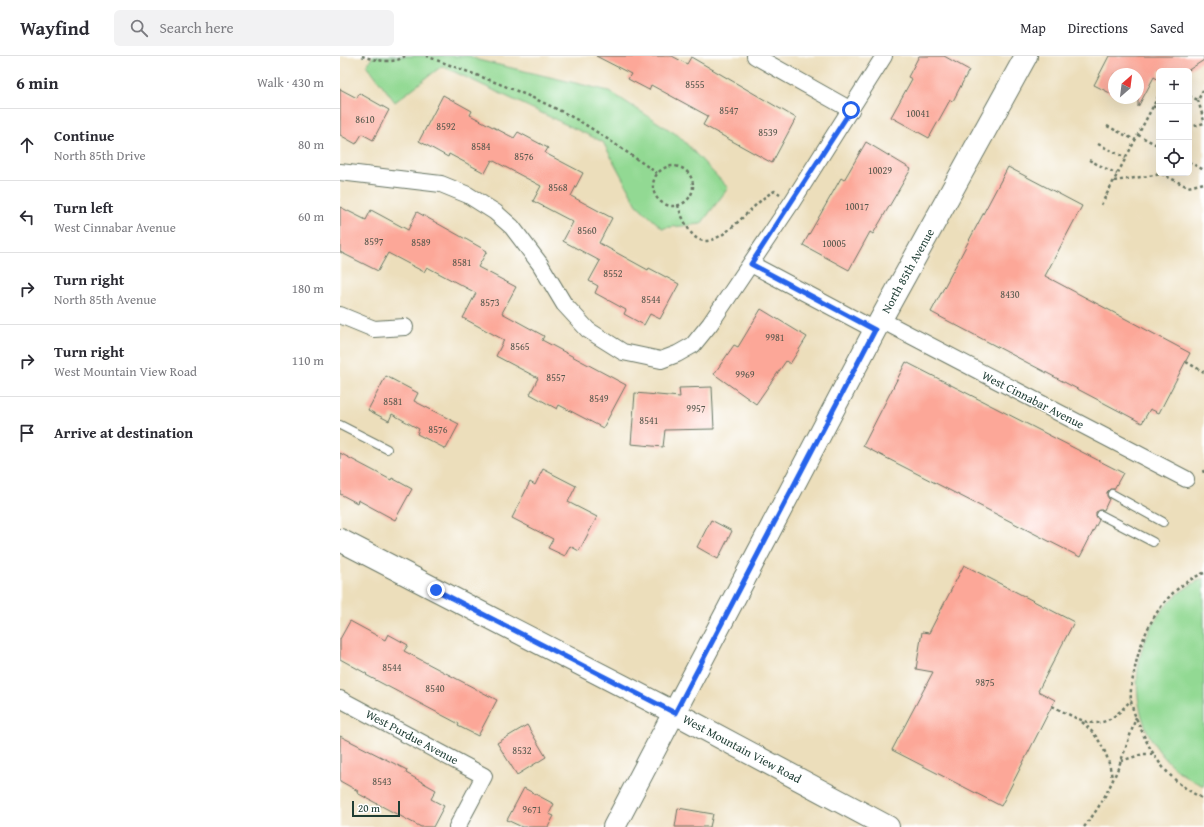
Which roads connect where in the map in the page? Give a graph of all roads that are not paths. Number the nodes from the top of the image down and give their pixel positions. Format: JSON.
{"nodes":[{"id":1,"x":755,"y":56,"type":"edge"},
{"id":2,"x":884,"y":56,"type":"edge"},
{"id":3,"x":1026,"y":56,"type":"edge"},
{"id":4,"x":851,"y":110,"type":"junction"},
{"id":5,"x":340,"y":172,"type":"edge"},
{"id":6,"x":751,"y":264,"type":"junction"},
{"id":7,"x":341,"y":319,"type":"edge"},
{"id":8,"x":878,"y":325,"type":"junction"},
{"id":9,"x":405,"y":327,"type":"dead end"},
{"id":10,"x":340,"y":425,"type":"edge"},
{"id":11,"x":387,"y":450,"type":"dead end"},
{"id":12,"x":1186,"y":479,"type":"dead end"},
{"id":13,"x":1112,"y":494,"type":"dead end"},
{"id":14,"x":1101,"y":515,"type":"dead end"},
{"id":15,"x":1163,"y":522,"type":"dead end"},
{"id":16,"x":340,"y":540,"type":"edge"},
{"id":17,"x":1153,"y":542,"type":"dead end"},
{"id":18,"x":340,"y":699,"type":"edge"},
{"id":19,"x":675,"y":713,"type":"junction"},
{"id":20,"x":457,"y":827,"type":"edge"},
{"id":21,"x":614,"y":827,"type":"edge"},
{"id":22,"x":888,"y":827,"type":"edge"}],
"edges":[{"from":1,"to":4,"type":"street"},
{"from":2,"to":4,"type":"street"},
{"from":3,"to":8,"type":"street","name":"North 85th Avenue"},
{"from":4,"to":6,"type":"street"},
{"from":5,"to":6,"type":"street"},
{"from":6,"to":8,"type":"street","name":"West Cinnabar Avenue"},
{"from":7,"to":9,"type":"street"},
{"from":8,"to":12,"type":"street","name":"West Cinnabar Avenue"},
{"from":8,"to":19,"type":"street","name":"North 85th Avenue"},
{"from":10,"to":11,"type":"lane"},
{"from":13,"to":15,"type":"lane"},
{"from":14,"to":17,"type":"lane"},
{"from":16,"to":19,"type":"street","name":"West Mountain View Road"},
{"from":18,"to":20,"type":"street","name":"West Purdue Avenue"},
{"from":19,"to":21,"type":"street","name":"North 85th Avenue"},
{"from":19,"to":22,"type":"street","name":"West Mountain View Road"}]}
